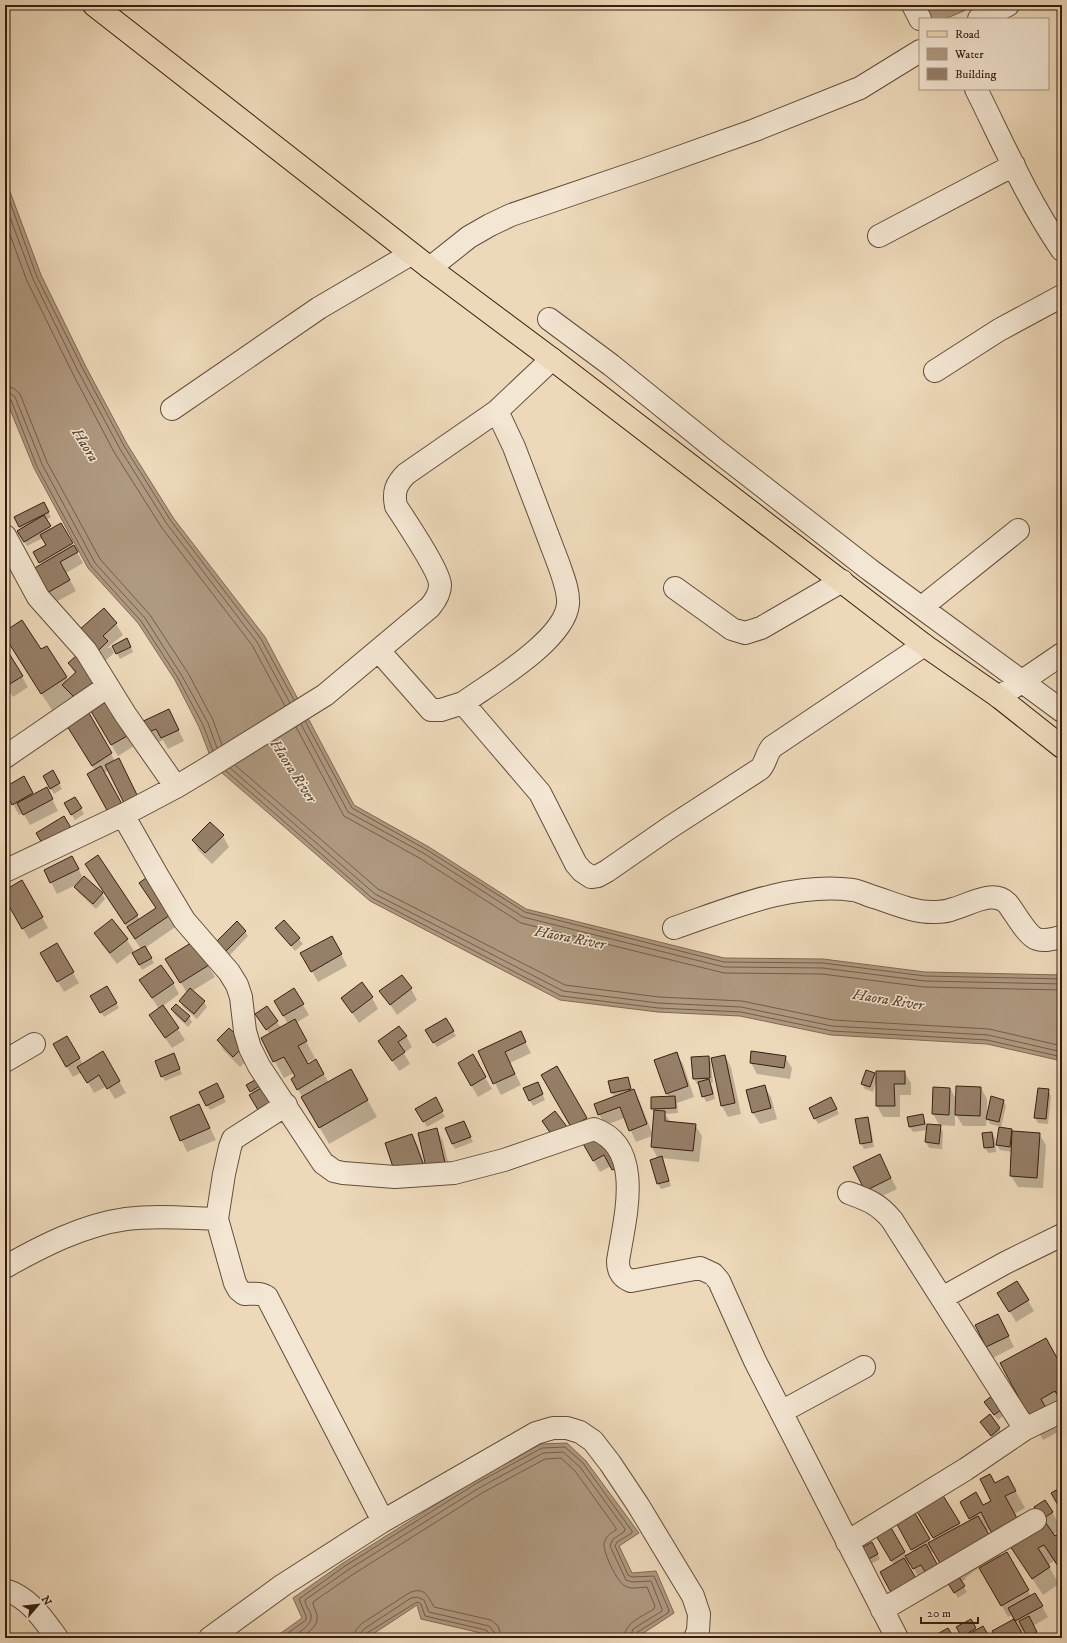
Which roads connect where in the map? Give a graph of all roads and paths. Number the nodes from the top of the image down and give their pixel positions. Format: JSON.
{"nodes":[{"id":1,"x":913,"y":5,"type":"edge"},
{"id":2,"x":1008,"y":5,"type":"edge"},
{"id":3,"x":98,"y":6,"type":"edge"},
{"id":4,"x":920,"y":18,"type":"edge"},
{"id":5,"x":981,"y":18,"type":"edge"},
{"id":6,"x":919,"y":52,"type":"edge"},
{"id":7,"x":976,"y":90,"type":"edge"},
{"id":8,"x":1014,"y":165,"type":"junction"},
{"id":9,"x":879,"y":236,"type":"dead end"},
{"id":10,"x":1062,"y":250,"type":"edge"},
{"id":11,"x":411,"y":254,"type":"junction"},
{"id":12,"x":430,"y":268,"type":"junction"},
{"id":13,"x":1062,"y":296,"type":"edge"},
{"id":14,"x":549,"y":319,"type":"dead end"},
{"id":15,"x":552,"y":358,"type":"junction"},
{"id":16,"x":935,"y":371,"type":"dead end"},
{"id":17,"x":172,"y":409,"type":"dead end"},
{"id":18,"x":497,"y":411,"type":"junction"},
{"id":19,"x":1018,"y":530,"type":"dead end"},
{"id":20,"x":7,"y":545,"type":"edge"},
{"id":21,"x":842,"y":582,"type":"junction"},
{"id":22,"x":674,"y":588,"type":"dead end"},
{"id":23,"x":922,"y":607,"type":"junction"},
{"id":24,"x":924,"y":645,"type":"junction"},
{"id":25,"x":379,"y":651,"type":"junction"},
{"id":26,"x":1062,"y":654,"type":"edge"},
{"id":27,"x":1023,"y":681,"type":"junction"},
{"id":28,"x":107,"y":686,"type":"junction"},
{"id":29,"x":999,"y":697,"type":"junction"},
{"id":30,"x":463,"y":704,"type":"junction"},
{"id":31,"x":1062,"y":711,"type":"edge"},
{"id":32,"x":1062,"y":747,"type":"edge"},
{"id":33,"x":5,"y":757,"type":"edge"},
{"id":34,"x":176,"y":787,"type":"junction"},
{"id":35,"x":123,"y":815,"type":"junction"},
{"id":36,"x":5,"y":871,"type":"edge"},
{"id":37,"x":674,"y":928,"type":"dead end"},
{"id":38,"x":1062,"y":937,"type":"edge"},
{"id":39,"x":34,"y":1044,"type":"dead end"},
{"id":40,"x":5,"y":1061,"type":"edge"},
{"id":41,"x":286,"y":1105,"type":"junction"},
{"id":42,"x":849,"y":1193,"type":"dead end"},
{"id":43,"x":217,"y":1219,"type":"junction"},
{"id":44,"x":1062,"y":1235,"type":"edge"},
{"id":45,"x":5,"y":1268,"type":"edge"},
{"id":46,"x":942,"y":1298,"type":"junction"},
{"id":47,"x":864,"y":1367,"type":"dead end"},
{"id":48,"x":1062,"y":1411,"type":"edge"},
{"id":49,"x":781,"y":1412,"type":"junction"},
{"id":50,"x":1025,"y":1429,"type":"junction"},
{"id":51,"x":1035,"y":1520,"type":"dead end"},
{"id":52,"x":383,"y":1521,"type":"junction"},
{"id":53,"x":847,"y":1542,"type":"junction"},
{"id":54,"x":5,"y":1590,"type":"edge"},
{"id":55,"x":882,"y":1610,"type":"junction"},
{"id":56,"x":57,"y":1638,"type":"edge"},
{"id":57,"x":210,"y":1638,"type":"edge"},
{"id":58,"x":695,"y":1638,"type":"edge"},
{"id":59,"x":897,"y":1638,"type":"edge"}],
"edges":[{"from":1,"to":4,"type":"street"},
{"from":2,"to":5,"type":"street"},
{"from":3,"to":11,"type":"main road"},
{"from":6,"to":12,"type":"street"},
{"from":7,"to":8,"type":"street"},
{"from":8,"to":9,"type":"street"},
{"from":8,"to":10,"type":"street"},
{"from":11,"to":12,"type":"main road"},
{"from":11,"to":17,"type":"street"},
{"from":12,"to":15,"type":"main road"},
{"from":13,"to":16,"type":"street"},
{"from":14,"to":23,"type":"street"},
{"from":15,"to":18,"type":"street"},
{"from":15,"to":21,"type":"main road"},
{"from":18,"to":25,"type":"street"},
{"from":18,"to":30,"type":"street"},
{"from":19,"to":23,"type":"street"},
{"from":20,"to":28,"type":"street"},
{"from":21,"to":22,"type":"street"},
{"from":21,"to":24,"type":"main road"},
{"from":23,"to":27,"type":"street"},
{"from":24,"to":29,"type":"main road"},
{"from":24,"to":30,"type":"street"},
{"from":25,"to":30,"type":"street"},
{"from":25,"to":34,"type":"street"},
{"from":26,"to":27,"type":"street"},
{"from":27,"to":29,"type":"street"},
{"from":27,"to":31,"type":"street"},
{"from":28,"to":33,"type":"street"},
{"from":28,"to":34,"type":"street"},
{"from":29,"to":32,"type":"main road"},
{"from":34,"to":35,"type":"street"},
{"from":35,"to":36,"type":"street"},
{"from":35,"to":41,"type":"street"},
{"from":37,"to":38,"type":"street"},
{"from":39,"to":40,"type":"street"},
{"from":41,"to":43,"type":"street"},
{"from":41,"to":49,"type":"street"},
{"from":42,"to":46,"type":"street"},
{"from":43,"to":45,"type":"street"},
{"from":43,"to":52,"type":"street"},
{"from":44,"to":46,"type":"street"},
{"from":46,"to":50,"type":"street"},
{"from":47,"to":49,"type":"street"},
{"from":48,"to":50,"type":"street"},
{"from":49,"to":53,"type":"street"},
{"from":50,"to":53,"type":"street"},
{"from":51,"to":55,"type":"street"},
{"from":52,"to":57,"type":"street"},
{"from":52,"to":58,"type":"street"},
{"from":53,"to":55,"type":"street"},
{"from":54,"to":56,"type":"street"},
{"from":55,"to":59,"type":"street"}]}
